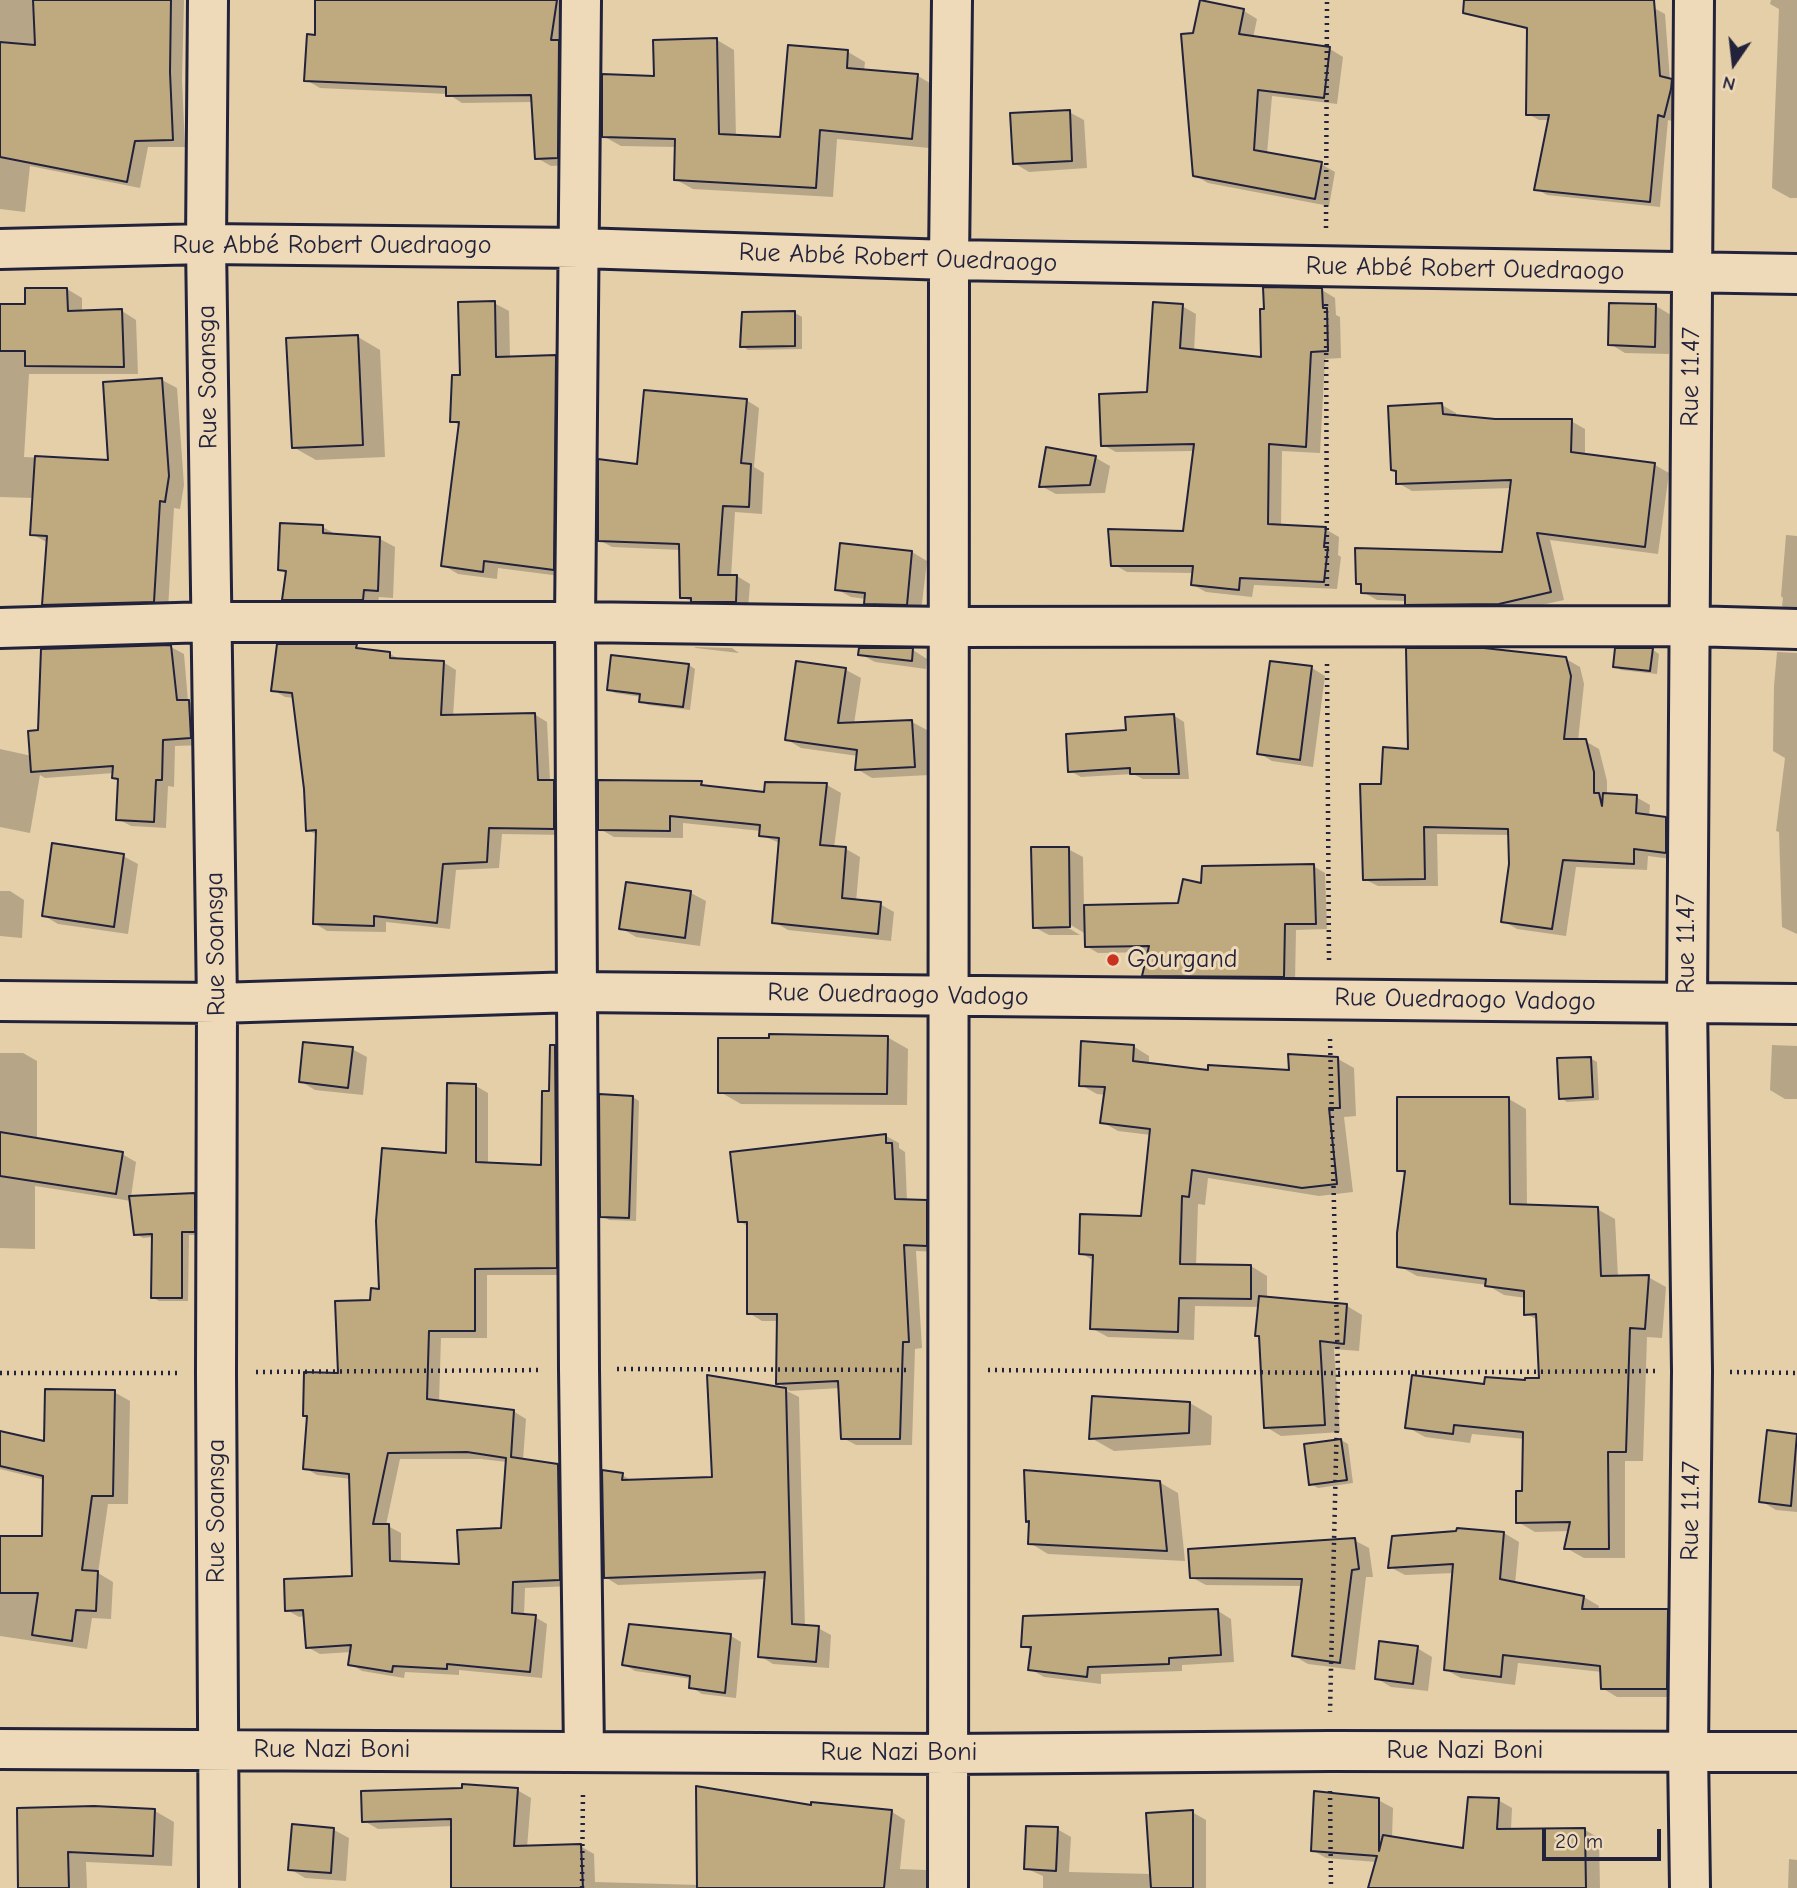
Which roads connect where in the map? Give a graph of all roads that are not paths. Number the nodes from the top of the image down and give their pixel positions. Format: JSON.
{"nodes":[{"id":1,"x":208,"y":0,"type":"edge"},
{"id":2,"x":581,"y":0,"type":"edge"},
{"id":3,"x":952,"y":0,"type":"edge"},
{"id":4,"x":1694,"y":0,"type":"edge"},
{"id":5,"x":206,"y":244,"type":"junction"},
{"id":6,"x":580,"y":248,"type":"junction"},
{"id":7,"x":0,"y":249,"type":"edge"},
{"id":8,"x":949,"y":260,"type":"junction"},
{"id":9,"x":1692,"y":273,"type":"junction"},
{"id":10,"x":1797,"y":274,"type":"edge"},
{"id":11,"x":211,"y":622,"type":"junction"},
{"id":12,"x":576,"y":622,"type":"junction"},
{"id":13,"x":950,"y":626,"type":"junction"},
{"id":14,"x":1689,"y":626,"type":"junction"},
{"id":15,"x":0,"y":628,"type":"edge"},
{"id":16,"x":1797,"y":629,"type":"edge"},
{"id":17,"x":576,"y":992,"type":"junction"},
{"id":18,"x":950,"y":996,"type":"junction"},
{"id":19,"x":0,"y":1002,"type":"edge"},
{"id":20,"x":217,"y":1003,"type":"junction"},
{"id":21,"x":1687,"y":1003,"type":"junction"},
{"id":22,"x":1797,"y":1004,"type":"edge"},
{"id":23,"x":0,"y":1749,"type":"edge"},
{"id":24,"x":219,"y":1750,"type":"junction"},
{"id":25,"x":1688,"y":1751,"type":"junction"},
{"id":26,"x":584,"y":1752,"type":"junction"},
{"id":27,"x":1797,"y":1752,"type":"edge"},
{"id":28,"x":948,"y":1754,"type":"junction"},
{"id":29,"x":219,"y":1888,"type":"edge"},
{"id":30,"x":948,"y":1888,"type":"edge"},
{"id":31,"x":1690,"y":1888,"type":"edge"}],
"edges":[{"from":1,"to":5,"type":"street","name":"Rue Soansga"},
{"from":2,"to":6,"type":"street"},
{"from":3,"to":8,"type":"street"},
{"from":4,"to":9,"type":"street","name":"Rue 11.47"},
{"from":5,"to":6,"type":"street","name":"Rue Abbé Robert Ouedraogo"},
{"from":5,"to":7,"type":"street","name":"Rue Abbé Robert Ouedraogo"},
{"from":5,"to":11,"type":"street","name":"Rue Soansga"},
{"from":6,"to":8,"type":"street","name":"Rue Abbé Robert Ouedraogo"},
{"from":6,"to":12,"type":"street"},
{"from":8,"to":9,"type":"street","name":"Rue Abbé Robert Ouedraogo"},
{"from":8,"to":13,"type":"street"},
{"from":9,"to":10,"type":"street","name":"Rue Abbé Robert Ouedraogo"},
{"from":9,"to":14,"type":"street","name":"Rue 11.47"},
{"from":11,"to":12,"type":"street"},
{"from":11,"to":15,"type":"street"},
{"from":11,"to":20,"type":"street","name":"Rue Soansga"},
{"from":12,"to":13,"type":"street"},
{"from":12,"to":17,"type":"street"},
{"from":13,"to":14,"type":"street"},
{"from":13,"to":18,"type":"street"},
{"from":14,"to":16,"type":"street"},
{"from":14,"to":21,"type":"street","name":"Rue 11.47"},
{"from":17,"to":18,"type":"street","name":"Rue Ouedraogo Vadogo"},
{"from":17,"to":20,"type":"street","name":"Rue Ouedraogo Vadogo"},
{"from":17,"to":26,"type":"street"},
{"from":18,"to":21,"type":"street","name":"Rue Ouedraogo Vadogo"},
{"from":18,"to":28,"type":"street"},
{"from":19,"to":20,"type":"street","name":"Rue Ouedraogo Vadogo"},
{"from":20,"to":24,"type":"street","name":"Rue Soansga"},
{"from":21,"to":22,"type":"street","name":"Rue Ouedraogo Vadogo"},
{"from":21,"to":25,"type":"street","name":"Rue 11.47"},
{"from":23,"to":24,"type":"street","name":"Rue Nazi Boni"},
{"from":24,"to":26,"type":"street","name":"Rue Nazi Boni"},
{"from":24,"to":29,"type":"street","name":"Rue Soansga"},
{"from":25,"to":27,"type":"street","name":"Rue Nazi Boni"},
{"from":25,"to":28,"type":"street","name":"Rue Nazi Boni"},
{"from":25,"to":31,"type":"street","name":"Rue 11.47"},
{"from":26,"to":28,"type":"street","name":"Rue Nazi Boni"},
{"from":28,"to":30,"type":"street"}]}
